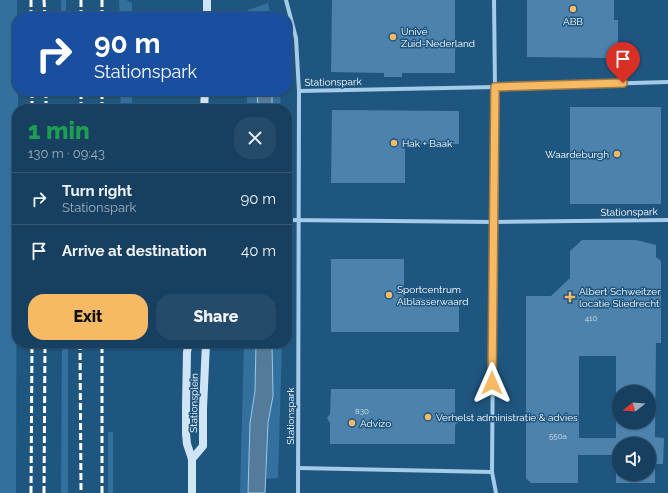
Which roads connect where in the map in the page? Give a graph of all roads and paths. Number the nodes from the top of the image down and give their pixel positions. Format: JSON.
{"nodes":[{"id":1,"x":207,"y":0,"type":"edge"},
{"id":2,"x":286,"y":0,"type":"edge"},
{"id":3,"x":494,"y":0,"type":"edge"},
{"id":4,"x":207,"y":12,"type":"edge"},
{"id":5,"x":289,"y":12,"type":"edge"},
{"id":6,"x":292,"y":23,"type":"edge"},
{"id":7,"x":668,"y":82,"type":"edge"},
{"id":8,"x":495,"y":87,"type":"junction"},
{"id":9,"x":299,"y":91,"type":"junction"},
{"id":10,"x":292,"y":220,"type":"edge"},
{"id":11,"x":300,"y":220,"type":"junction"},
{"id":12,"x":668,"y":220,"type":"edge"},
{"id":13,"x":494,"y":222,"type":"junction"},
{"id":14,"x":188,"y":348,"type":"edge"},
{"id":15,"x":206,"y":348,"type":"edge"},
{"id":16,"x":192,"y":459,"type":"junction"},
{"id":17,"x":298,"y":468,"type":"junction"},
{"id":18,"x":492,"y":472,"type":"junction"},
{"id":19,"x":192,"y":493,"type":"edge"},
{"id":20,"x":298,"y":493,"type":"edge"},
{"id":21,"x":496,"y":493,"type":"edge"}],
"edges":[{"from":1,"to":4,"type":"main road"},
{"from":2,"to":5,"type":"street"},
{"from":3,"to":8,"type":"street"},
{"from":6,"to":9,"type":"street"},
{"from":7,"to":8,"type":"street","name":"Stationspark"},
{"from":8,"to":9,"type":"street","name":"Stationspark"},
{"from":8,"to":13,"type":"street"},
{"from":9,"to":11,"type":"street","name":"Stationspark"},
{"from":10,"to":11,"type":"street","name":"Stationspark"},
{"from":11,"to":13,"type":"street","name":"Stationspark"},
{"from":11,"to":17,"type":"street","name":"Stationspark"},
{"from":12,"to":13,"type":"street","name":"Stationspark"},
{"from":13,"to":18,"type":"street"},
{"from":14,"to":16,"type":"main road","name":"Stationsplein"},
{"from":15,"to":16,"type":"main road","name":"Stationsplein"},
{"from":16,"to":19,"type":"main road","name":"Stationsplein"},
{"from":17,"to":18,"type":"street"},
{"from":17,"to":20,"type":"street","name":"Stationspark"},
{"from":18,"to":21,"type":"street"}]}
